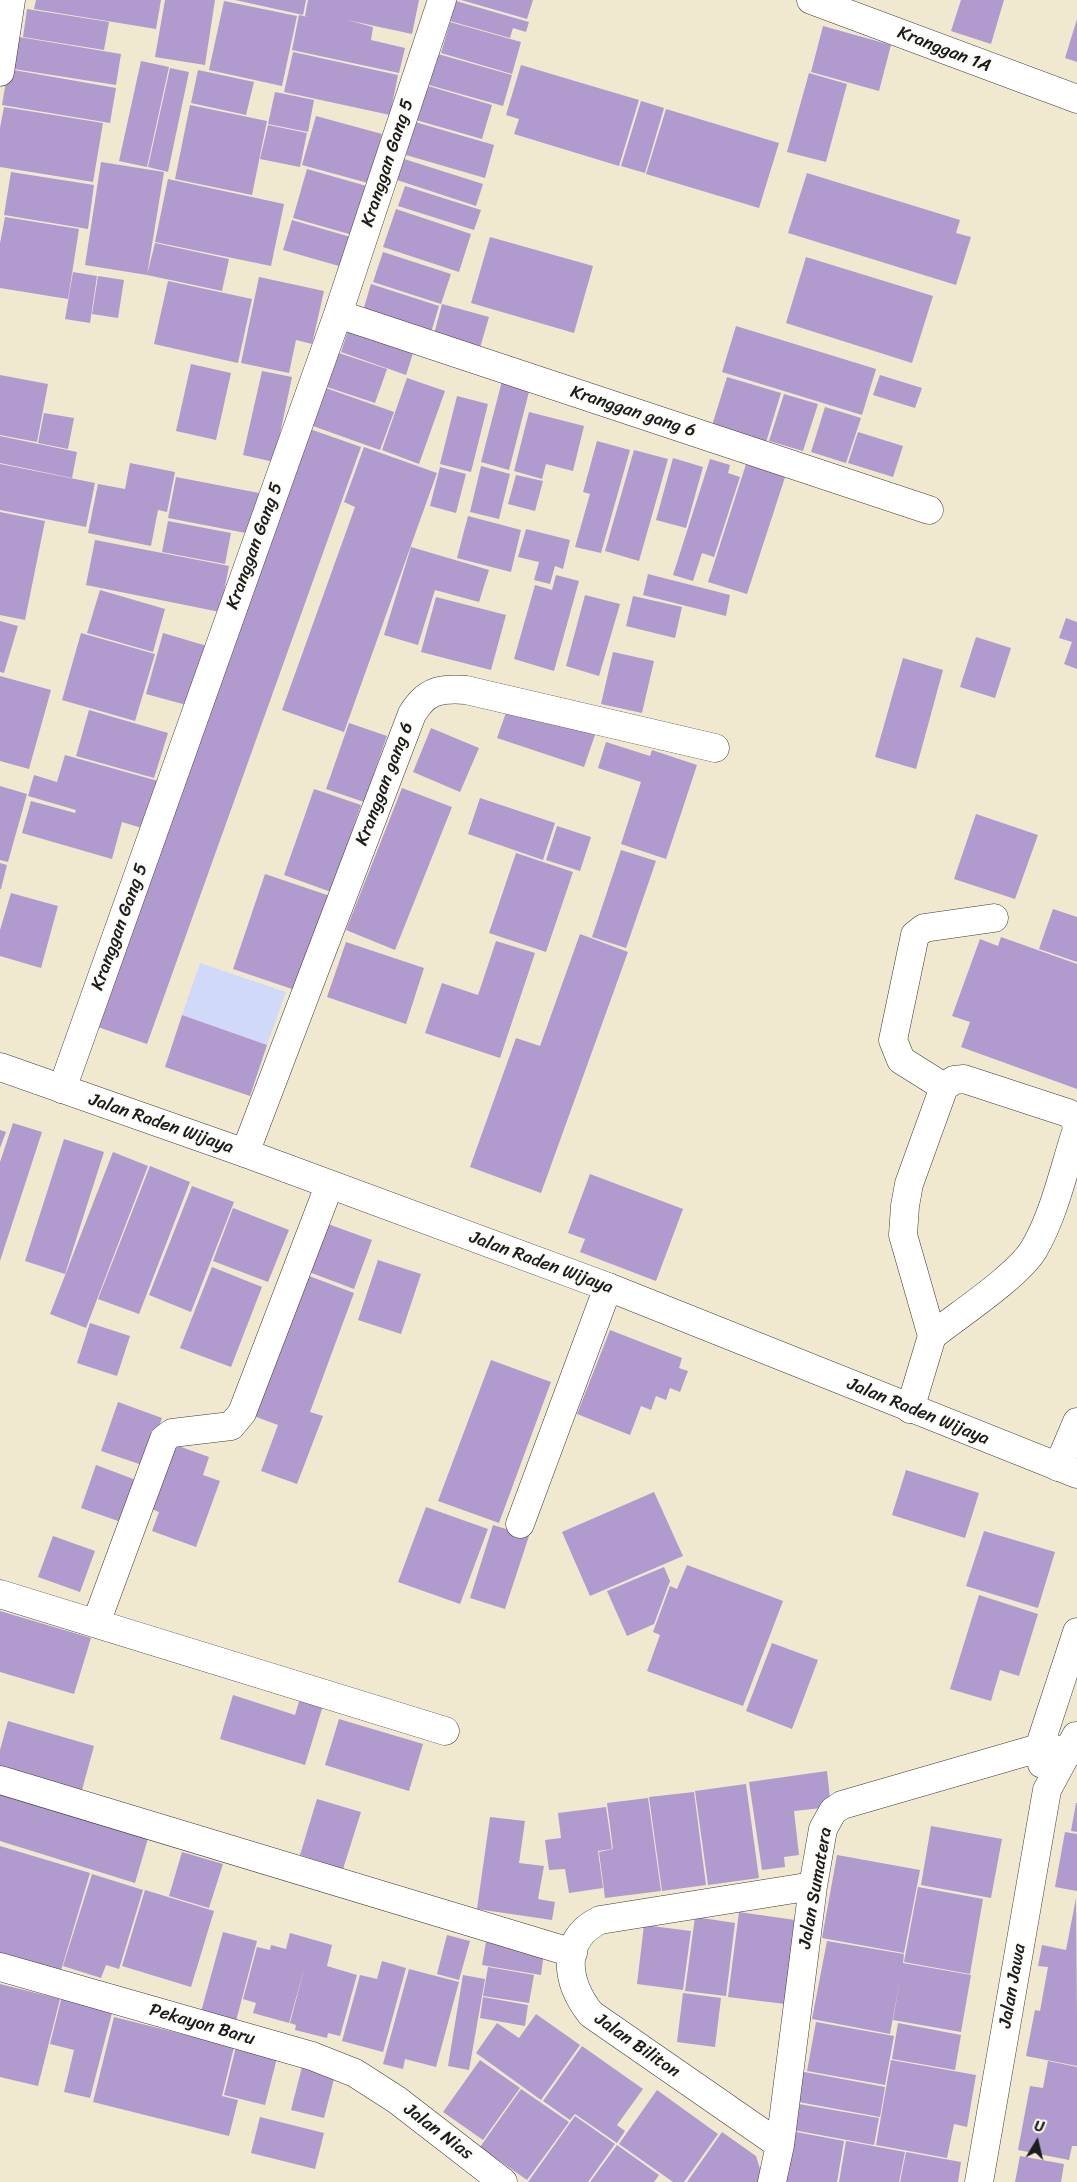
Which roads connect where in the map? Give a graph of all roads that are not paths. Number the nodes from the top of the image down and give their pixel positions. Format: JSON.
{"nodes":[{"id":1,"x":11,"y":0,"type":"edge"},
{"id":2,"x":442,"y":0,"type":"edge"},
{"id":3,"x":811,"y":0,"type":"edge"},
{"id":4,"x":0,"y":72,"type":"edge"},
{"id":5,"x":1077,"y":100,"type":"edge"},
{"id":6,"x":338,"y":314,"type":"junction"},
{"id":7,"x":929,"y":510,"type":"dead end"},
{"id":8,"x":715,"y":748,"type":"dead end"},
{"id":9,"x":994,"y":918,"type":"dead end"},
{"id":10,"x":0,"y":1068,"type":"edge"},
{"id":11,"x":944,"y":1087,"type":"junction"},
{"id":12,"x":62,"y":1089,"type":"junction"},
{"id":13,"x":1077,"y":1129,"type":"edge"},
{"id":14,"x":245,"y":1153,"type":"junction"},
{"id":15,"x":330,"y":1186,"type":"junction"},
{"id":16,"x":608,"y":1287,"type":"junction"},
{"id":17,"x":932,"y":1336,"type":"junction"},
{"id":18,"x":910,"y":1409,"type":"junction"},
{"id":19,"x":1077,"y":1422,"type":"edge"},
{"id":20,"x":1067,"y":1471,"type":"edge"},
{"id":21,"x":520,"y":1524,"type":"dead end"},
{"id":22,"x":0,"y":1594,"type":"edge"},
{"id":23,"x":96,"y":1624,"type":"junction"},
{"id":24,"x":1077,"y":1632,"type":"edge"},
{"id":25,"x":445,"y":1730,"type":"dead end"},
{"id":26,"x":1075,"y":1745,"type":"edge"},
{"id":27,"x":1039,"y":1748,"type":"junction"},
{"id":28,"x":0,"y":1780,"type":"edge"},
{"id":29,"x":1047,"y":1790,"type":"junction"},
{"id":30,"x":813,"y":1886,"type":"junction"},
{"id":31,"x":572,"y":1953,"type":"junction"},
{"id":32,"x":0,"y":1967,"type":"edge"},
{"id":33,"x":397,"y":2100,"type":"joint"},
{"id":34,"x":780,"y":2145,"type":"junction"},
{"id":35,"x":503,"y":2182,"type":"edge"},
{"id":36,"x":772,"y":2182,"type":"edge"},
{"id":37,"x":979,"y":2182,"type":"edge"}],
"edges":[{"from":1,"to":4,"type":"street"},
{"from":2,"to":6,"type":"street","name":"Kranggan Gang 5"},
{"from":3,"to":5,"type":"street","name":"Kranggan 1A"},
{"from":6,"to":7,"type":"street","name":"Kranggan gang 6"},
{"from":6,"to":12,"type":"street","name":"Kranggan Gang 5"},
{"from":8,"to":14,"type":"street","name":"Kranggan gang 6"},
{"from":9,"to":11,"type":"street"},
{"from":10,"to":12,"type":"street","name":"Jalan Raden Wijaya"},
{"from":11,"to":13,"type":"street"},
{"from":11,"to":17,"type":"street"},
{"from":12,"to":14,"type":"street","name":"Jalan Raden Wijaya"},
{"from":13,"to":17,"type":"street"},
{"from":14,"to":15,"type":"street","name":"Jalan Raden Wijaya"},
{"from":15,"to":16,"type":"street","name":"Jalan Raden Wijaya"},
{"from":15,"to":23,"type":"street"},
{"from":16,"to":18,"type":"street","name":"Jalan Raden Wijaya"},
{"from":16,"to":21,"type":"street"},
{"from":17,"to":18,"type":"street"},
{"from":18,"to":20,"type":"street","name":"Jalan Raden Wijaya"},
{"from":19,"to":20,"type":"street"},
{"from":22,"to":23,"type":"street"},
{"from":23,"to":25,"type":"street"},
{"from":24,"to":27,"type":"street","name":"Jalan Jawa"},
{"from":26,"to":27,"type":"street","name":"Jalan Sumatera"},
{"from":26,"to":29,"type":"street","name":"Jalan Jawa"},
{"from":27,"to":29,"type":"street","name":"Jalan Jawa"},
{"from":27,"to":30,"type":"street","name":"Jalan Sumatera"},
{"from":28,"to":31,"type":"street"},
{"from":29,"to":37,"type":"street","name":"Jalan Jawa"},
{"from":30,"to":31,"type":"street","name":"Jalan Biliton"},
{"from":30,"to":34,"type":"street","name":"Jalan Sumatera"},
{"from":31,"to":34,"type":"street","name":"Jalan Biliton"},
{"from":32,"to":33,"type":"street","name":"Pekayon Baru"},
{"from":33,"to":35,"type":"street","name":"Jalan Nias"},
{"from":34,"to":36,"type":"street","name":"Jalan Sumatera"}]}
